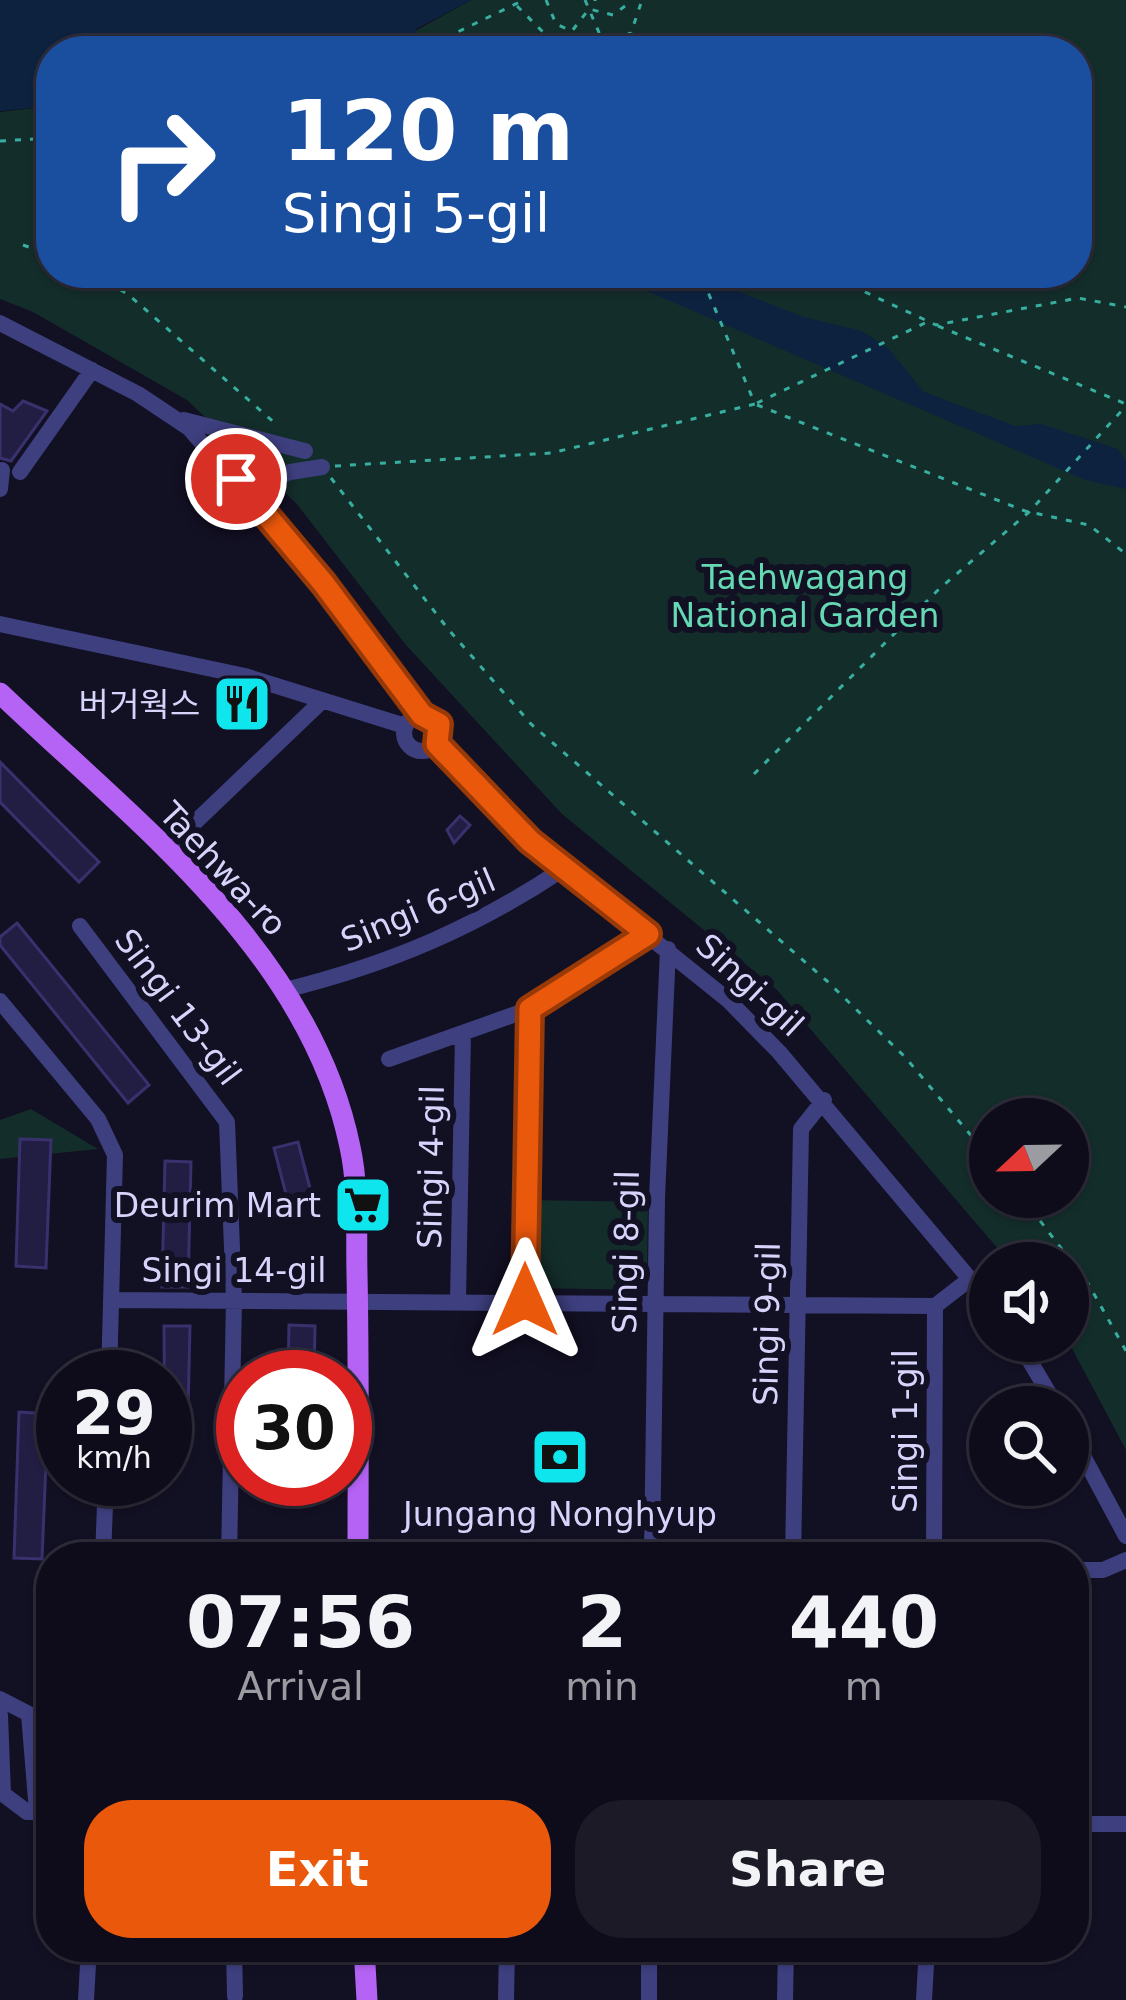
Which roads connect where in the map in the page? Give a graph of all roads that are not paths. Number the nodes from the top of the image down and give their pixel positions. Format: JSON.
{"nodes":[{"id":1,"x":0,"y":323,"type":"edge"},
{"id":2,"x":92,"y":370,"type":"junction"},
{"id":3,"x":179,"y":419,"type":"junction"},
{"id":4,"x":305,"y":451,"type":"road end"},
{"id":5,"x":322,"y":467,"type":"road end"},
{"id":6,"x":7,"y":477,"type":"edge"},
{"id":7,"x":260,"y":507,"type":"junction"},
{"id":8,"x":0,"y":624,"type":"edge"},
{"id":9,"x":0,"y":693,"type":"edge"},
{"id":10,"x":322,"y":701,"type":"junction"},
{"id":11,"x":422,"y":715,"type":"junction"},
{"id":12,"x":406,"y":726,"type":"junction"},
{"id":13,"x":437,"y":744,"type":"junction"},
{"id":14,"x":165,"y":851,"type":"junction"},
{"id":15,"x":566,"y":867,"type":"junction"},
{"id":16,"x":80,"y":926,"type":"dead end"},
{"id":17,"x":648,"y":934,"type":"junction"},
{"id":18,"x":668,"y":949,"type":"junction"},
{"id":19,"x":285,"y":990,"type":"junction"},
{"id":20,"x":0,"y":1000,"type":"edge"},
{"id":21,"x":530,"y":1009,"type":"junction"},
{"id":22,"x":463,"y":1034,"type":"junction"},
{"id":23,"x":389,"y":1059,"type":"dead end"},
{"id":24,"x":824,"y":1100,"type":"junction"},
{"id":25,"x":969,"y":1278,"type":"edge"},
{"id":26,"x":969,"y":1280,"type":"edge"},
{"id":27,"x":234,"y":1299,"type":"junction"},
{"id":28,"x":111,"y":1300,"type":"junction"},
{"id":29,"x":458,"y":1300,"type":"junction"},
{"id":30,"x":525,"y":1300,"type":"junction"},
{"id":31,"x":358,"y":1301,"type":"junction"},
{"id":32,"x":655,"y":1301,"type":"junction"},
{"id":33,"x":797,"y":1304,"type":"junction"},
{"id":34,"x":935,"y":1306,"type":"junction"},
{"id":35,"x":110,"y":1350,"type":"edge"},
{"id":36,"x":1089,"y":1467,"type":"edge"},
{"id":37,"x":105,"y":1506,"type":"edge"},
{"id":38,"x":1126,"y":1536,"type":"edge"},
{"id":39,"x":104,"y":1542,"type":"edge"},
{"id":40,"x":229,"y":1542,"type":"edge"},
{"id":41,"x":358,"y":1542,"type":"edge"},
{"id":42,"x":652,"y":1542,"type":"edge"},
{"id":43,"x":793,"y":1542,"type":"edge"},
{"id":44,"x":934,"y":1542,"type":"edge"},
{"id":45,"x":1126,"y":1560,"type":"edge"},
{"id":46,"x":1089,"y":1570,"type":"edge"},
{"id":47,"x":0,"y":1699,"type":"edge"},
{"id":48,"x":0,"y":1715,"type":"edge"},
{"id":49,"x":36,"y":1760,"type":"edge"},
{"id":50,"x":36,"y":1812,"type":"edge"},
{"id":51,"x":1089,"y":1824,"type":"edge"},
{"id":52,"x":1126,"y":1824,"type":"edge"},
{"id":53,"x":88,"y":1962,"type":"edge"},
{"id":54,"x":234,"y":1962,"type":"edge"},
{"id":55,"x":365,"y":1962,"type":"edge"},
{"id":56,"x":507,"y":1962,"type":"edge"},
{"id":57,"x":649,"y":1962,"type":"edge"},
{"id":58,"x":786,"y":1962,"type":"edge"},
{"id":59,"x":926,"y":1962,"type":"edge"},
{"id":60,"x":235,"y":1996,"type":"dead end"},
{"id":61,"x":86,"y":2000,"type":"edge"},
{"id":62,"x":367,"y":2000,"type":"edge"},
{"id":63,"x":506,"y":2000,"type":"edge"},
{"id":64,"x":649,"y":2000,"type":"edge"},
{"id":65,"x":785,"y":2000,"type":"edge"},
{"id":66,"x":924,"y":2000,"type":"edge"}],
"edges":[{"from":1,"to":2,"type":"street"},
{"from":2,"to":3,"type":"street"},
{"from":2,"to":6,"type":"street"},
{"from":3,"to":4,"type":"street"},
{"from":3,"to":7,"type":"street"},
{"from":5,"to":7,"type":"street"},
{"from":7,"to":11,"type":"street"},
{"from":8,"to":10,"type":"street"},
{"from":9,"to":14,"type":"main road","name":"Taehwa-ro"},
{"from":10,"to":12,"type":"street"},
{"from":10,"to":14,"type":"street"},
{"from":11,"to":12,"type":"street"},
{"from":11,"to":13,"type":"street"},
{"from":12,"to":13,"type":"street"},
{"from":13,"to":15,"type":"street","name":"Singi-gil"},
{"from":14,"to":19,"type":"main road","name":"Taehwa-ro"},
{"from":15,"to":17,"type":"street","name":"Singi-gil"},
{"from":15,"to":19,"type":"street","name":"Singi 6-gil"},
{"from":16,"to":27,"type":"street","name":"Singi 13-gil"},
{"from":17,"to":18,"type":"street","name":"Singi-gil"},
{"from":17,"to":21,"type":"street"},
{"from":18,"to":24,"type":"street","name":"Singi-gil"},
{"from":18,"to":32,"type":"street","name":"Singi 8-gil"},
{"from":19,"to":31,"type":"main road","name":"Taehwa-ro"},
{"from":20,"to":28,"type":"street"},
{"from":21,"to":22,"type":"street"},
{"from":21,"to":30,"type":"street"},
{"from":22,"to":23,"type":"street"},
{"from":22,"to":29,"type":"street","name":"Singi 4-gil"},
{"from":24,"to":25,"type":"street","name":"Singi-gil"},
{"from":24,"to":33,"type":"street","name":"Singi 9-gil"},
{"from":26,"to":34,"type":"street"},
{"from":27,"to":28,"type":"street","name":"Singi 14-gil"},
{"from":27,"to":31,"type":"street","name":"Singi 14-gil"},
{"from":27,"to":40,"type":"street","name":"Singi 13-gil"},
{"from":28,"to":35,"type":"street"},
{"from":29,"to":30,"type":"street"},
{"from":29,"to":31,"type":"street"},
{"from":30,"to":32,"type":"street"},
{"from":31,"to":41,"type":"main road","name":"Taehwa-ro"},
{"from":32,"to":33,"type":"street"},
{"from":32,"to":42,"type":"street","name":"Singi 8-gil"},
{"from":33,"to":34,"type":"street"},
{"from":33,"to":43,"type":"street","name":"Singi 9-gil"},
{"from":34,"to":44,"type":"street","name":"Singi 1-gil"},
{"from":36,"to":38,"type":"street"},
{"from":37,"to":39,"type":"street"},
{"from":45,"to":46,"type":"street"},
{"from":47,"to":49,"type":"street"},
{"from":48,"to":50,"type":"street"},
{"from":51,"to":52,"type":"street"},
{"from":53,"to":61,"type":"street"},
{"from":54,"to":60,"type":"street"},
{"from":55,"to":62,"type":"main road"},
{"from":56,"to":63,"type":"street"},
{"from":57,"to":64,"type":"street"},
{"from":58,"to":65,"type":"street"},
{"from":59,"to":66,"type":"street"}]}
